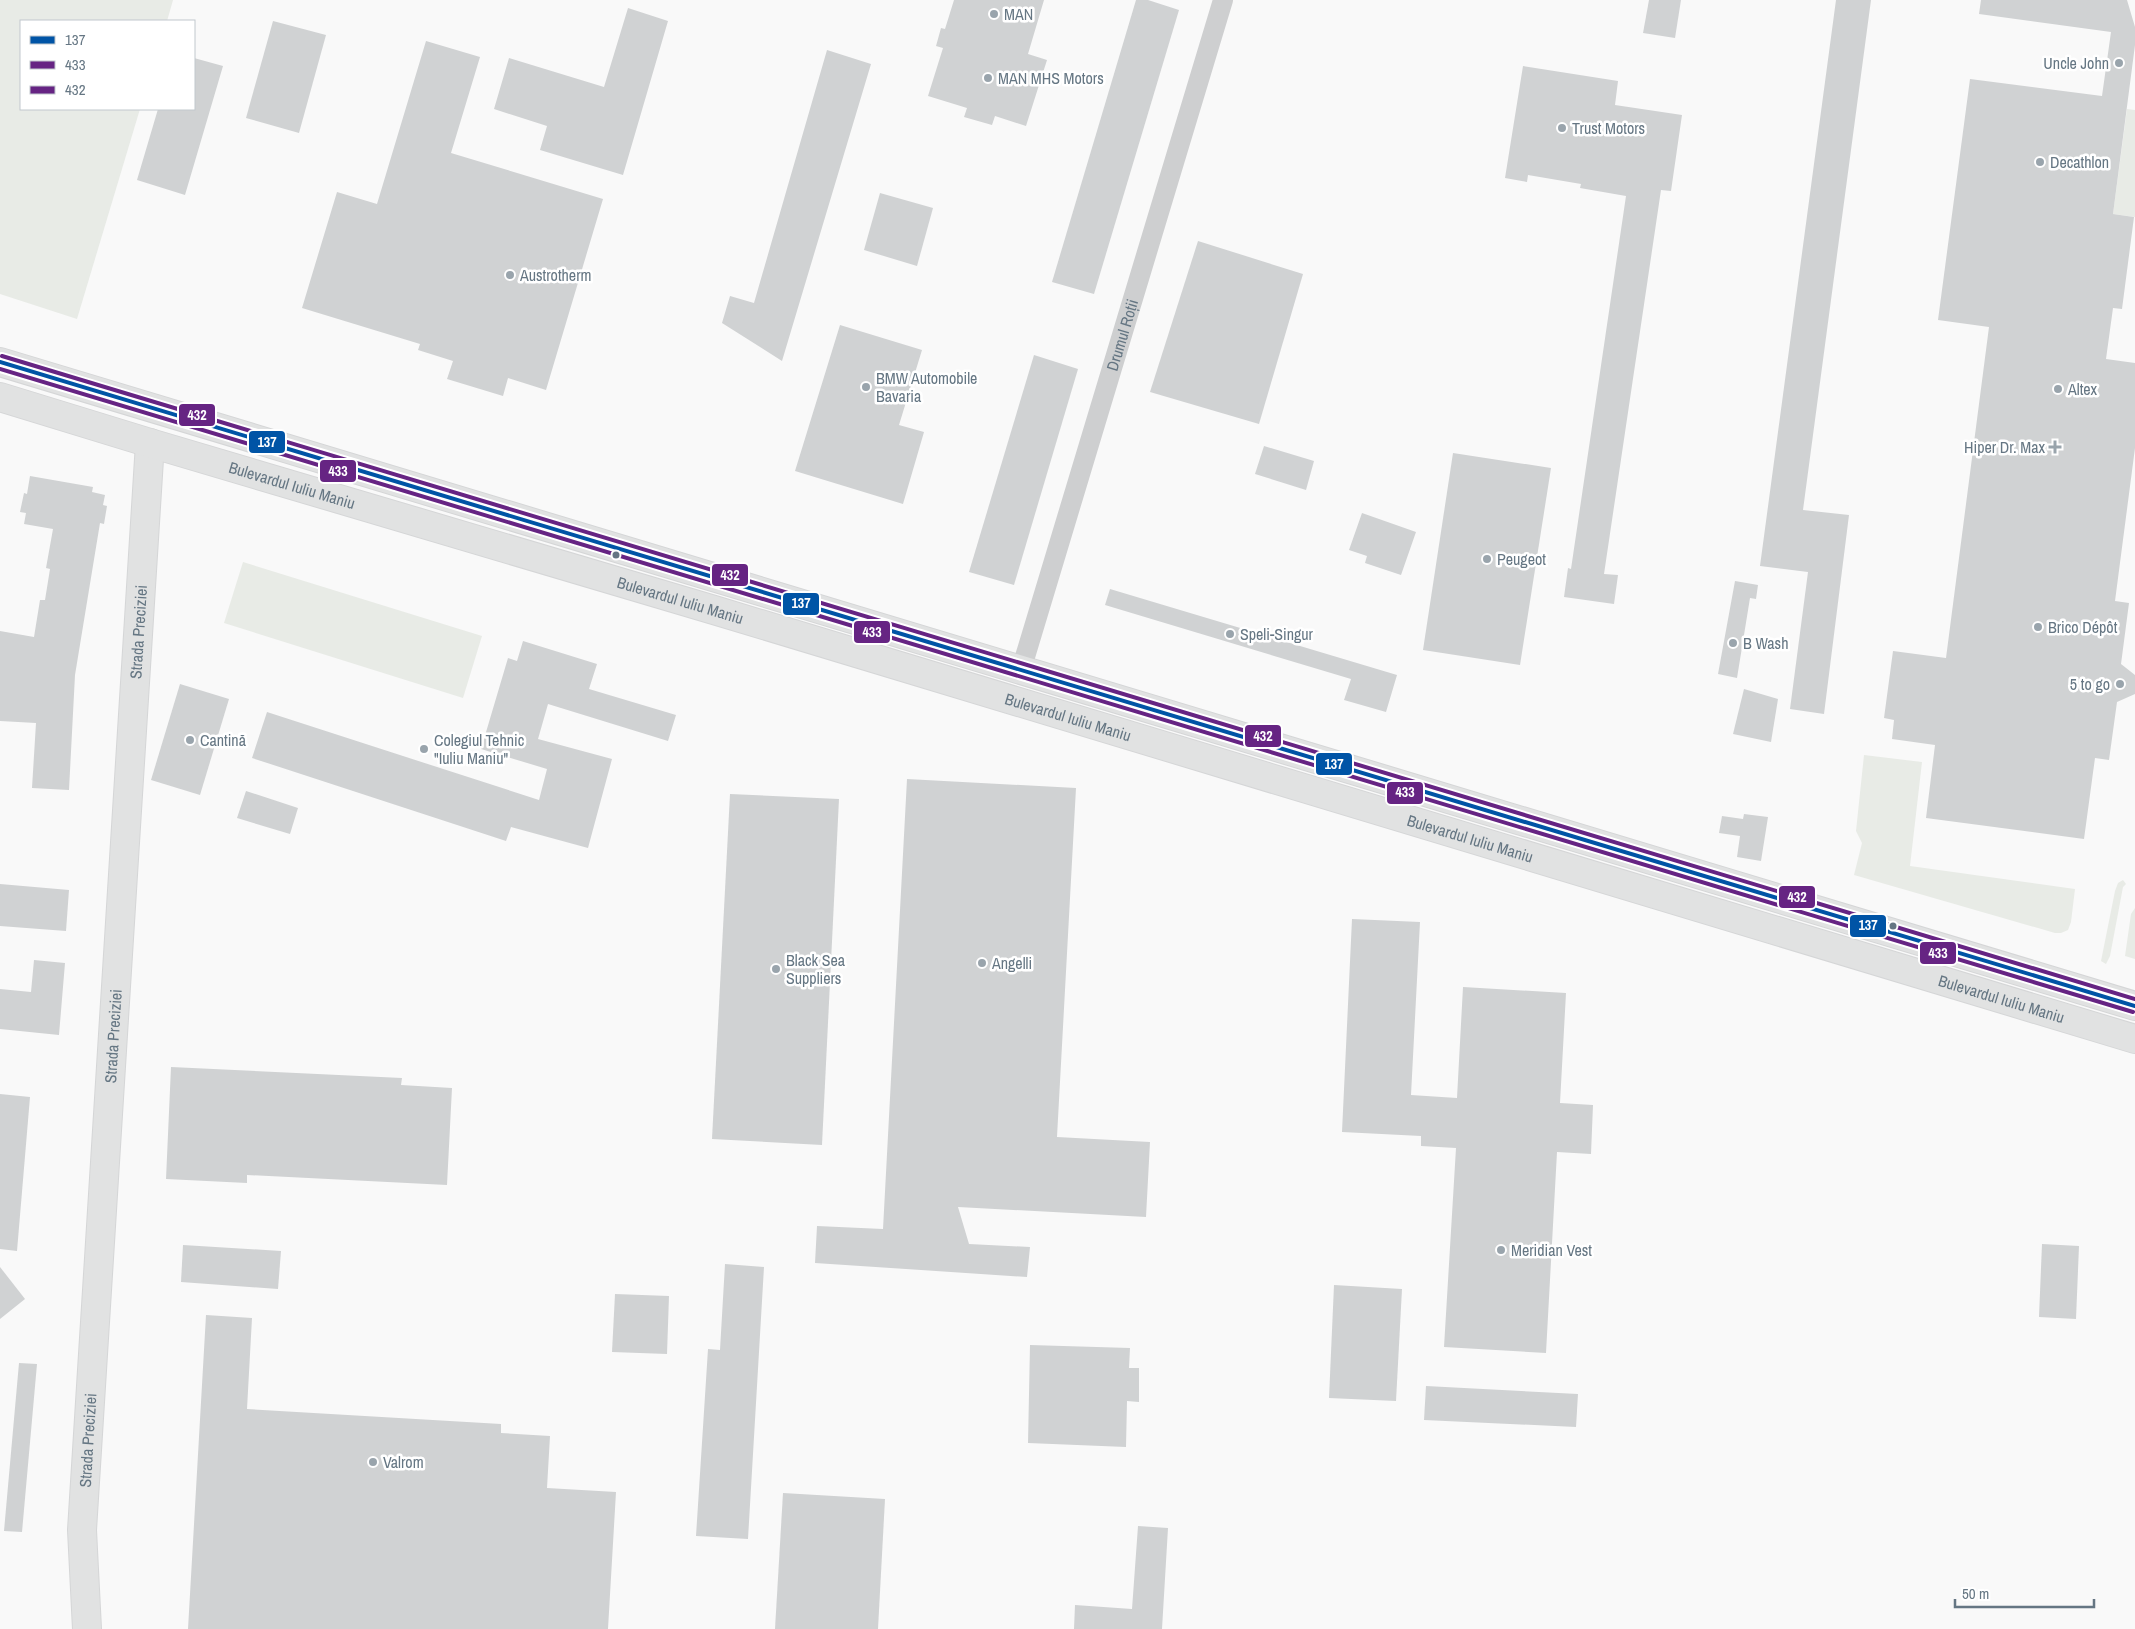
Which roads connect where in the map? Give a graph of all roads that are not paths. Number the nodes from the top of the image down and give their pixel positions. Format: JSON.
{"nodes":[{"id":1,"x":1223,"y":0,"type":"edge"},
{"id":2,"x":0,"y":362,"type":"edge"},
{"id":3,"x":0,"y":397,"type":"edge"},
{"id":4,"x":150,"y":444,"type":"junction"},
{"id":5,"x":386,"y":514,"type":"junction"},
{"id":6,"x":526,"y":520,"type":"junction"},
{"id":7,"x":1021,"y":670,"type":"junction"},
{"id":8,"x":1660,"y":863,"type":"junction"},
{"id":9,"x":1599,"y":876,"type":"junction"},
{"id":10,"x":2087,"y":991,"type":"junction"},
{"id":11,"x":2124,"y":1002,"type":"edge"},
{"id":12,"x":2080,"y":1022,"type":"junction"},
{"id":13,"x":2107,"y":1030,"type":"junction"},
{"id":14,"x":2135,"y":1038,"type":"edge"},
{"id":15,"x":87,"y":1629,"type":"edge"}],
"edges":[{"from":1,"to":7,"type":"street","name":"Drumul Roții"},
{"from":2,"to":6,"type":"main road","name":"Bulevardul Iuliu Maniu"},
{"from":3,"to":4,"type":"main road","name":"Bulevardul Iuliu Maniu"},
{"from":4,"to":5,"type":"main road","name":"Bulevardul Iuliu Maniu"},
{"from":4,"to":15,"type":"main road","name":"Strada Preciziei"},
{"from":5,"to":6,"type":"main road"},
{"from":5,"to":9,"type":"main road","name":"Bulevardul Iuliu Maniu"},
{"from":6,"to":7,"type":"main road","name":"Bulevardul Iuliu Maniu"},
{"from":7,"to":8,"type":"main road","name":"Bulevardul Iuliu Maniu"},
{"from":8,"to":9,"type":"main road"},
{"from":8,"to":10,"type":"main road","name":"Bulevardul Iuliu Maniu"},
{"from":9,"to":12,"type":"main road","name":"Bulevardul Iuliu Maniu"},
{"from":10,"to":11,"type":"main road","name":"Bulevardul Iuliu Maniu"},
{"from":10,"to":12,"type":"main road"},
{"from":11,"to":13,"type":"main road"},
{"from":12,"to":13,"type":"main road","name":"Bulevardul Iuliu Maniu"},
{"from":13,"to":14,"type":"main road","name":"Bulevardul Iuliu Maniu"}]}
